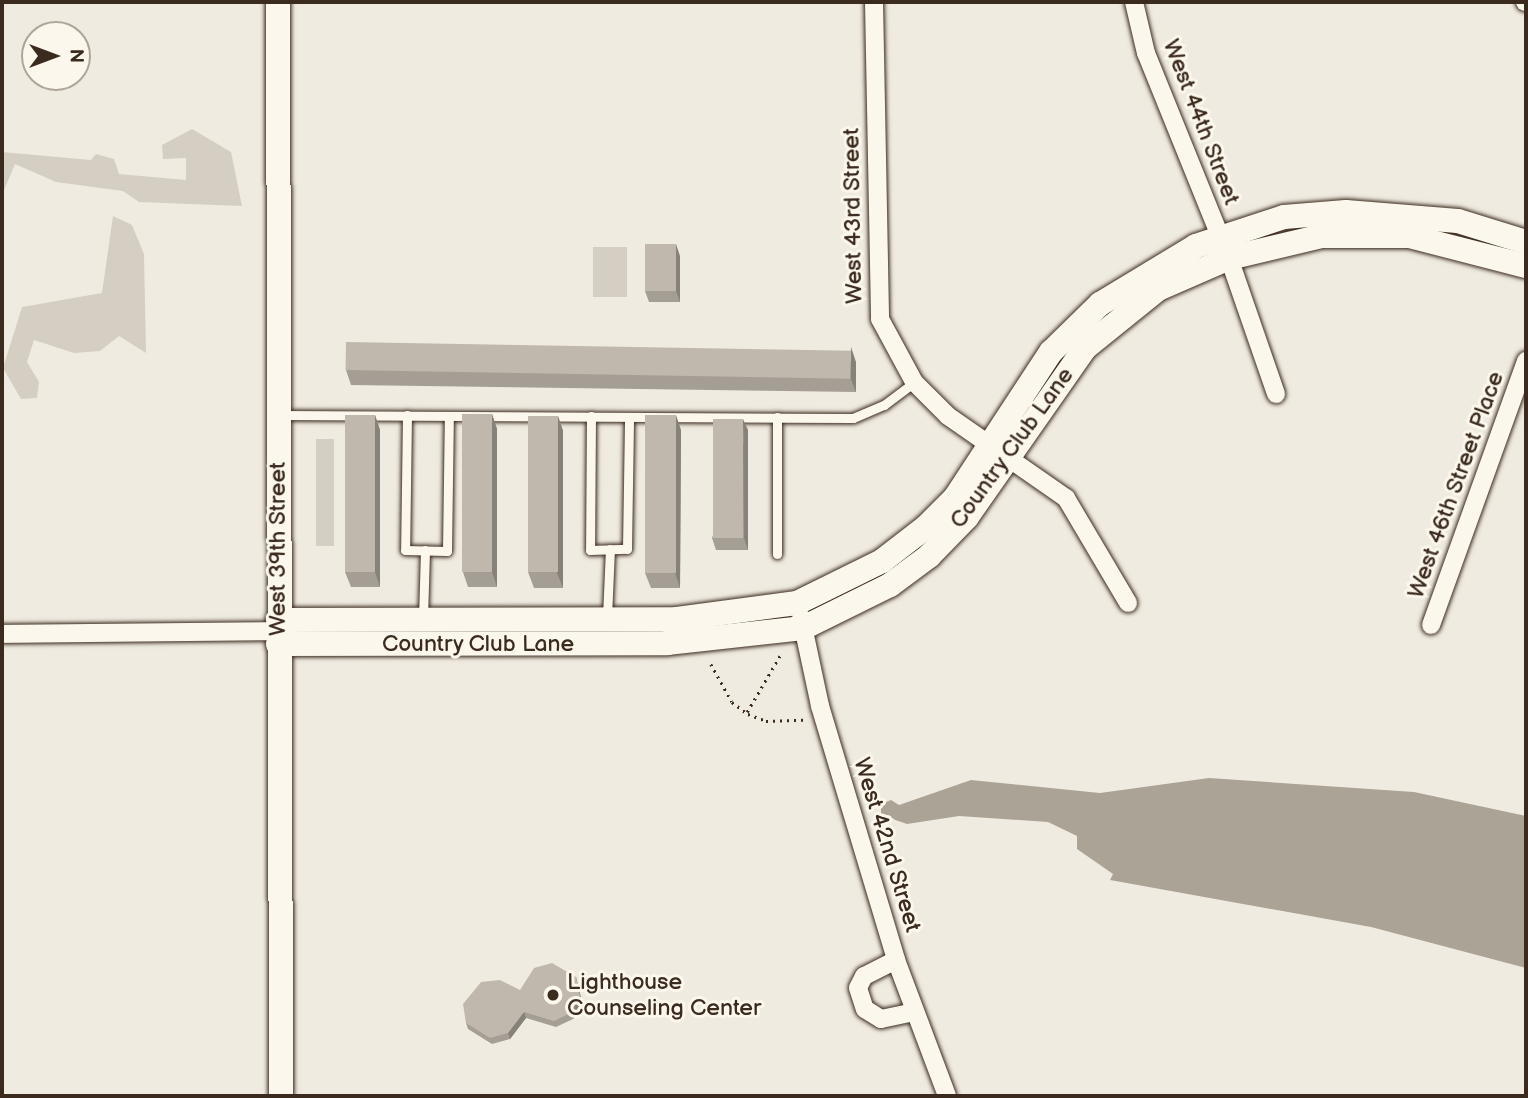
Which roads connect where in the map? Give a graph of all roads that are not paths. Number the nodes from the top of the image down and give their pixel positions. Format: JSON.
{"nodes":[{"id":1,"x":278,"y":2,"type":"edge"},
{"id":2,"x":874,"y":2,"type":"edge"},
{"id":3,"x":1134,"y":2,"type":"edge"},
{"id":4,"x":1526,"y":242,"type":"edge"},
{"id":5,"x":1224,"y":247,"type":"junction"},
{"id":6,"x":1526,"y":266,"type":"edge"},
{"id":7,"x":1526,"y":361,"type":"edge"},
{"id":8,"x":914,"y":382,"type":"junction"},
{"id":9,"x":1276,"y":394,"type":"dead end"},
{"id":10,"x":278,"y":415,"type":"junction"},
{"id":11,"x":407,"y":415,"type":"junction"},
{"id":12,"x":449,"y":416,"type":"junction"},
{"id":13,"x":591,"y":416,"type":"junction"},
{"id":14,"x":629,"y":417,"type":"junction"},
{"id":15,"x":777,"y":417,"type":"junction"},
{"id":16,"x":987,"y":443,"type":"junction"},
{"id":17,"x":1012,"y":455,"type":"junction"},
{"id":18,"x":610,"y":549,"type":"junction"},
{"id":19,"x":425,"y":550,"type":"junction"},
{"id":20,"x":777,"y":554,"type":"dead end"},
{"id":21,"x":797,"y":603,"type":"junction"},
{"id":22,"x":1128,"y":603,"type":"dead end"},
{"id":23,"x":424,"y":619,"type":"junction"},
{"id":24,"x":1431,"y":625,"type":"dead end"},
{"id":25,"x":803,"y":628,"type":"junction"},
{"id":26,"x":278,"y":631,"type":"junction"},
{"id":27,"x":607,"y":631,"type":"junction"},
{"id":28,"x":2,"y":634,"type":"edge"},
{"id":29,"x":896,"y":960,"type":"junction"},
{"id":30,"x":914,"y":1012,"type":"junction"},
{"id":31,"x":281,"y":1096,"type":"edge"},
{"id":32,"x":947,"y":1096,"type":"edge"}],
"edges":[{"from":1,"to":10,"type":"street","name":"West 39th Street"},
{"from":2,"to":8,"type":"street","name":"West 43rd Street"},
{"from":3,"to":5,"type":"street","name":"West 44th Street"},
{"from":4,"to":5,"type":"street","name":"Country Club Lane"},
{"from":5,"to":6,"type":"street","name":"Country Club Lane"},
{"from":5,"to":9,"type":"street","name":"West 44th Street"},
{"from":5,"to":16,"type":"street","name":"Country Club Lane"},
{"from":5,"to":17,"type":"street","name":"Country Club Lane"},
{"from":7,"to":24,"type":"street","name":"West 46th Street Place"},
{"from":8,"to":15,"type":"lane"},
{"from":8,"to":16,"type":"street","name":"West 43rd Street"},
{"from":10,"to":11,"type":"lane"},
{"from":10,"to":26,"type":"street","name":"West 39th Street"},
{"from":11,"to":12,"type":"lane"},
{"from":11,"to":19,"type":"lane"},
{"from":12,"to":13,"type":"lane"},
{"from":12,"to":19,"type":"lane"},
{"from":13,"to":14,"type":"lane"},
{"from":13,"to":18,"type":"lane"},
{"from":14,"to":15,"type":"lane"},
{"from":14,"to":18,"type":"lane"},
{"from":15,"to":20,"type":"lane"},
{"from":16,"to":17,"type":"street","name":"West 43rd Street"},
{"from":16,"to":21,"type":"street","name":"Country Club Lane"},
{"from":17,"to":22,"type":"street","name":"West 43rd Street"},
{"from":17,"to":25,"type":"street","name":"Country Club Lane"},
{"from":18,"to":27,"type":"lane"},
{"from":19,"to":23,"type":"lane"},
{"from":21,"to":25,"type":"street","name":"West 42nd Street"},
{"from":21,"to":27,"type":"street","name":"Country Club Lane"},
{"from":23,"to":26,"type":"street","name":"Country Club Lane"},
{"from":23,"to":27,"type":"street","name":"Country Club Lane"},
{"from":25,"to":27,"type":"street","name":"Country Club Lane"},
{"from":25,"to":29,"type":"street","name":"West 42nd Street"},
{"from":26,"to":27,"type":"street","name":"Country Club Lane"},
{"from":26,"to":28,"type":"street","name":"Country Club Lane"},
{"from":26,"to":31,"type":"street","name":"West 39th Street"},
{"from":29,"to":30,"type":"street","name":"West 42nd Street"},
{"from":29,"to":30,"type":"street"},
{"from":30,"to":32,"type":"street","name":"West 42nd Street"}]}
